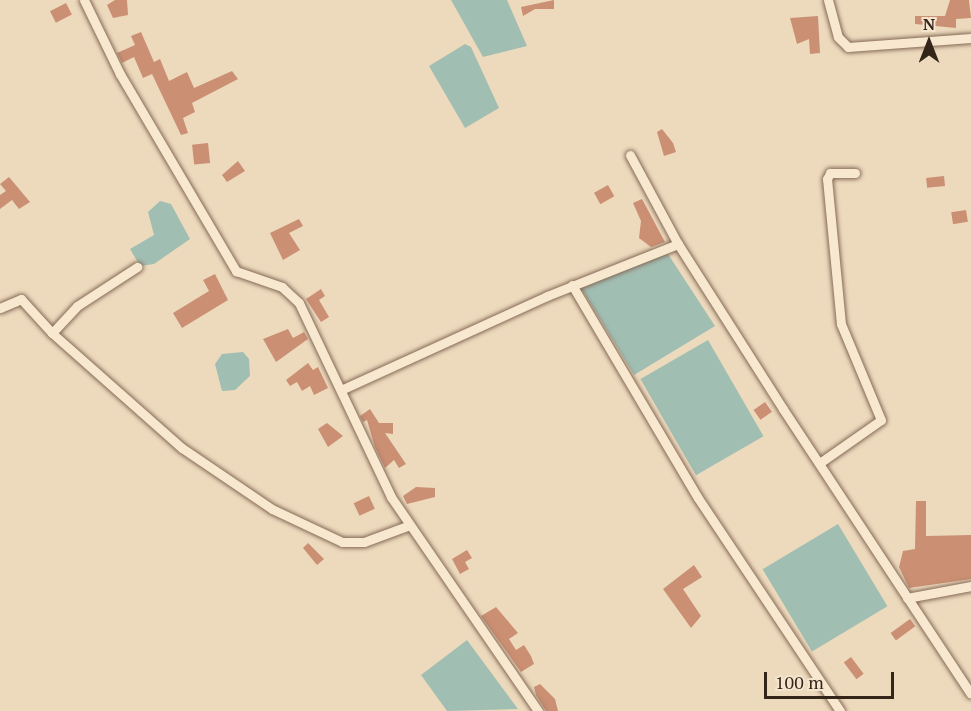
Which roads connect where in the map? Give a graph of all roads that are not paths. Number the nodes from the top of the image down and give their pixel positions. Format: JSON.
{"nodes":[{"id":1,"x":84,"y":0,"type":"edge"},
{"id":2,"x":828,"y":0,"type":"edge"},
{"id":3,"x":971,"y":38,"type":"edge"},
{"id":4,"x":630,"y":155,"type":"dead end"},
{"id":5,"x":855,"y":173,"type":"dead end"},
{"id":6,"x":678,"y":244,"type":"junction"},
{"id":7,"x":137,"y":267,"type":"dead end"},
{"id":8,"x":573,"y":285,"type":"junction"},
{"id":9,"x":0,"y":308,"type":"edge"},
{"id":10,"x":52,"y":333,"type":"junction"},
{"id":11,"x":343,"y":389,"type":"junction"},
{"id":12,"x":821,"y":462,"type":"junction"},
{"id":13,"x":410,"y":525,"type":"junction"},
{"id":14,"x":971,"y":586,"type":"edge"},
{"id":15,"x":907,"y":598,"type":"junction"},
{"id":16,"x":971,"y":694,"type":"edge"},
{"id":17,"x":538,"y":711,"type":"edge"},
{"id":18,"x":840,"y":711,"type":"edge"}],
"edges":[{"from":1,"to":11,"type":"street"},
{"from":2,"to":3,"type":"street"},
{"from":4,"to":6,"type":"street"},
{"from":5,"to":12,"type":"street"},
{"from":6,"to":8,"type":"street"},
{"from":6,"to":12,"type":"street"},
{"from":7,"to":10,"type":"street"},
{"from":8,"to":11,"type":"street"},
{"from":8,"to":18,"type":"street"},
{"from":9,"to":10,"type":"street"},
{"from":10,"to":13,"type":"street"},
{"from":11,"to":13,"type":"street"},
{"from":12,"to":15,"type":"street"},
{"from":13,"to":17,"type":"street"},
{"from":14,"to":15,"type":"street"},
{"from":15,"to":16,"type":"street"}]}
